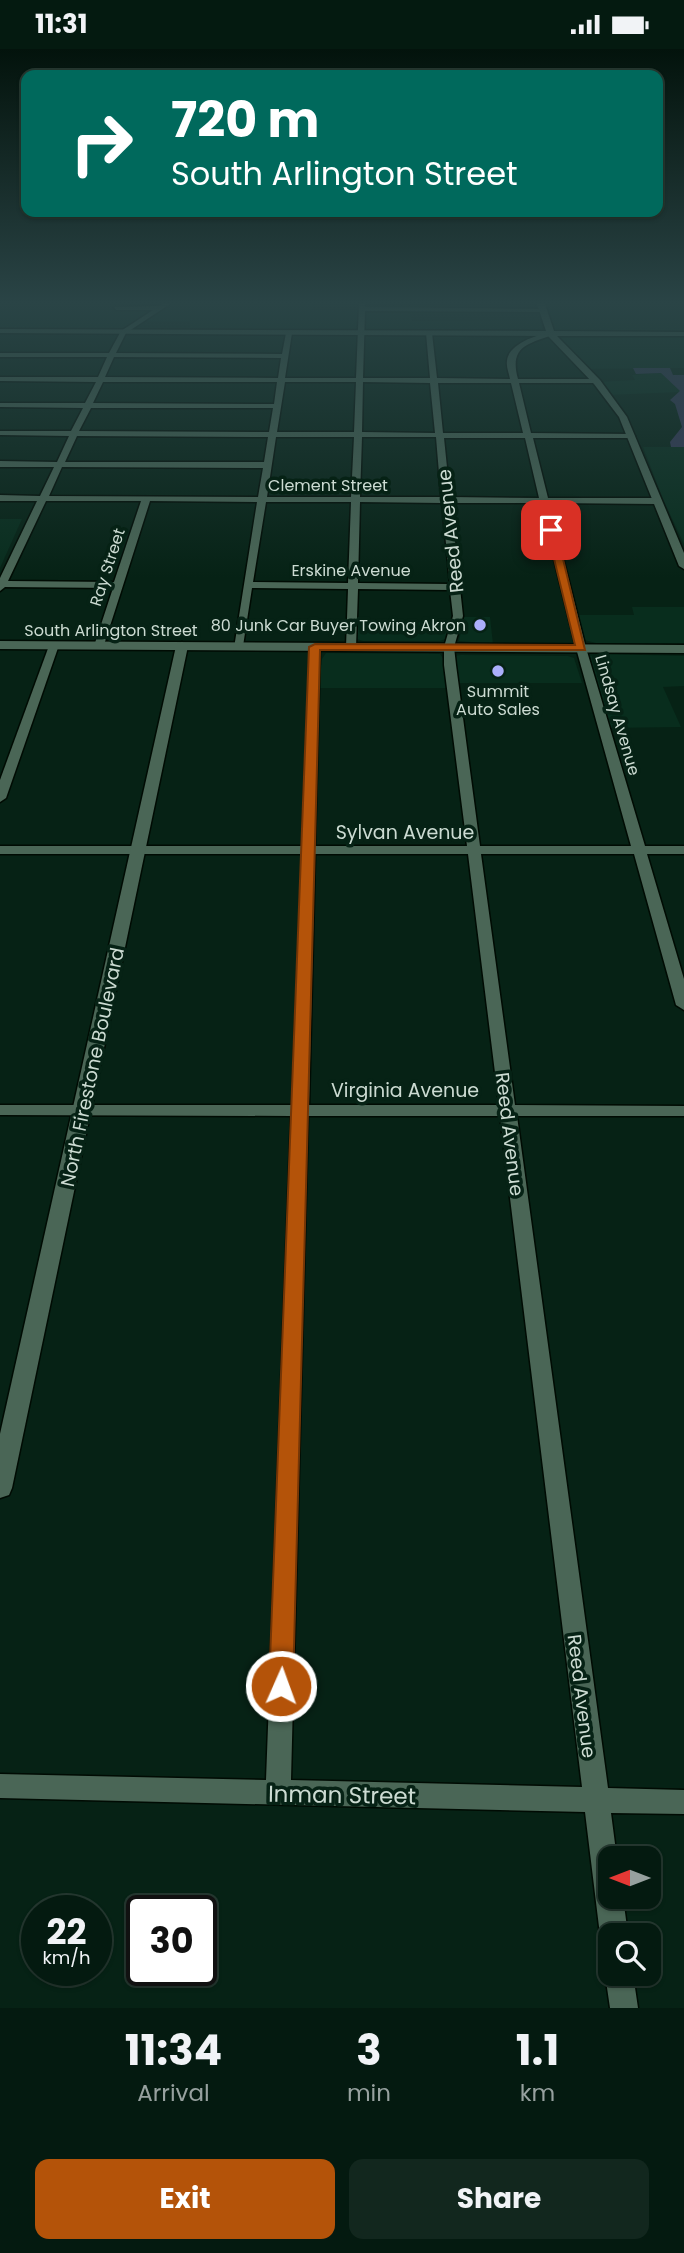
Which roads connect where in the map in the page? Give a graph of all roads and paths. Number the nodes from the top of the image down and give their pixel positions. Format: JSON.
{"nodes":[{"id":1,"x":92,"y":395,"type":"edge"},
{"id":2,"x":279,"y":395,"type":"edge"},
{"id":3,"x":358,"y":395,"type":"edge"},
{"id":4,"x":435,"y":395,"type":"edge"},
{"id":5,"x":517,"y":395,"type":"edge"},
{"id":6,"x":608,"y":395,"type":"edge"},
{"id":7,"x":0,"y":405,"type":"edge"},
{"id":8,"x":88,"y":405,"type":"junction"},
{"id":9,"x":277,"y":406,"type":"junction"},
{"id":10,"x":0,"y":433,"type":"edge"},
{"id":11,"x":75,"y":434,"type":"junction"},
{"id":12,"x":273,"y":435,"type":"junction"},
{"id":13,"x":357,"y":435,"type":"junction"},
{"id":14,"x":439,"y":435,"type":"junction"},
{"id":15,"x":527,"y":435,"type":"junction"},
{"id":16,"x":631,"y":436,"type":"junction"},
{"id":17,"x":0,"y":464,"type":"edge"},
{"id":18,"x":60,"y":464,"type":"junction"},
{"id":19,"x":268,"y":465,"type":"junction"},
{"id":20,"x":0,"y":498,"type":"edge"},
{"id":21,"x":43,"y":498,"type":"junction"},
{"id":22,"x":146,"y":499,"type":"junction"},
{"id":23,"x":262,"y":499,"type":"junction"},
{"id":24,"x":355,"y":499,"type":"junction"},
{"id":25,"x":446,"y":500,"type":"junction"},
{"id":26,"x":544,"y":501,"type":"junction"},
{"id":27,"x":656,"y":501,"type":"junction"},
{"id":28,"x":684,"y":566,"type":"edge"},
{"id":29,"x":118,"y":585,"type":"junction"},
{"id":30,"x":248,"y":585,"type":"junction"},
{"id":31,"x":1,"y":586,"type":"edge"},
{"id":32,"x":353,"y":586,"type":"junction"},
{"id":33,"x":454,"y":587,"type":"junction"},
{"id":34,"x":0,"y":645,"type":"edge"},
{"id":35,"x":54,"y":645,"type":"junction"},
{"id":36,"x":99,"y":646,"type":"junction"},
{"id":37,"x":182,"y":646,"type":"junction"},
{"id":38,"x":238,"y":646,"type":"junction"},
{"id":39,"x":315,"y":647,"type":"junction"},
{"id":40,"x":351,"y":647,"type":"junction"},
{"id":41,"x":449,"y":647,"type":"junction"},
{"id":42,"x":581,"y":648,"type":"junction"},
{"id":43,"x":684,"y":649,"type":"edge"},
{"id":44,"x":0,"y":798,"type":"edge"},
{"id":45,"x":0,"y":850,"type":"edge"},
{"id":46,"x":138,"y":850,"type":"junction"},
{"id":47,"x":684,"y":850,"type":"edge"},
{"id":48,"x":307,"y":851,"type":"junction"},
{"id":49,"x":474,"y":851,"type":"junction"},
{"id":50,"x":639,"y":851,"type":"junction"},
{"id":51,"x":684,"y":1005,"type":"edge"},
{"id":52,"x":0,"y":1109,"type":"edge"},
{"id":53,"x":82,"y":1110,"type":"junction"},
{"id":54,"x":300,"y":1111,"type":"junction"},
{"id":55,"x":507,"y":1111,"type":"junction"},
{"id":56,"x":684,"y":1111,"type":"edge"},
{"id":57,"x":0,"y":1488,"type":"edge"},
{"id":58,"x":0,"y":1786,"type":"edge"},
{"id":59,"x":278,"y":1793,"type":"junction"},
{"id":60,"x":596,"y":1800,"type":"junction"},
{"id":61,"x":684,"y":1802,"type":"edge"},
{"id":62,"x":612,"y":1923,"type":"edge"},
{"id":63,"x":621,"y":1986,"type":"edge"},
{"id":64,"x":624,"y":2008,"type":"edge"}],
"edges":[{"from":1,"to":8,"type":"street"},
{"from":2,"to":9,"type":"street"},
{"from":3,"to":13,"type":"street"},
{"from":4,"to":14,"type":"street","name":"Reed Avenue"},
{"from":5,"to":15,"type":"street","name":"Lindsay Avenue"},
{"from":6,"to":16,"type":"main road"},
{"from":7,"to":8,"type":"street"},
{"from":8,"to":9,"type":"street"},
{"from":8,"to":11,"type":"street"},
{"from":9,"to":12,"type":"street"},
{"from":10,"to":11,"type":"street"},
{"from":11,"to":12,"type":"street"},
{"from":11,"to":18,"type":"street"},
{"from":12,"to":13,"type":"street"},
{"from":12,"to":19,"type":"street"},
{"from":13,"to":14,"type":"street"},
{"from":13,"to":24,"type":"street"},
{"from":14,"to":15,"type":"street"},
{"from":14,"to":25,"type":"street","name":"Reed Avenue"},
{"from":15,"to":16,"type":"street"},
{"from":15,"to":26,"type":"street","name":"Lindsay Avenue"},
{"from":16,"to":27,"type":"main road"},
{"from":17,"to":18,"type":"street"},
{"from":18,"to":19,"type":"street"},
{"from":18,"to":21,"type":"street"},
{"from":19,"to":23,"type":"street"},
{"from":20,"to":21,"type":"street","name":"Clement Street"},
{"from":21,"to":22,"type":"street","name":"Clement Street"},
{"from":21,"to":31,"type":"street"},
{"from":22,"to":23,"type":"street","name":"Clement Street"},
{"from":22,"to":29,"type":"street","name":"Ray Street"},
{"from":23,"to":24,"type":"street","name":"Clement Street"},
{"from":23,"to":30,"type":"street"},
{"from":24,"to":25,"type":"street","name":"Clement Street"},
{"from":24,"to":32,"type":"street"},
{"from":25,"to":26,"type":"street","name":"Clement Street"},
{"from":25,"to":33,"type":"street","name":"Reed Avenue"},
{"from":26,"to":27,"type":"street","name":"Clement Street"},
{"from":26,"to":42,"type":"street","name":"Lindsay Avenue"},
{"from":27,"to":28,"type":"main road"},
{"from":29,"to":31,"type":"street"},
{"from":29,"to":36,"type":"street","name":"Ray Street"},
{"from":30,"to":32,"type":"street","name":"Erskine Avenue"},
{"from":30,"to":38,"type":"street"},
{"from":32,"to":33,"type":"street","name":"Erskine Avenue"},
{"from":32,"to":40,"type":"street"},
{"from":33,"to":41,"type":"street","name":"Reed Avenue"},
{"from":34,"to":35,"type":"main road","name":"South Arlington Street"},
{"from":35,"to":36,"type":"main road","name":"South Arlington Street"},
{"from":35,"to":44,"type":"street"},
{"from":36,"to":37,"type":"main road","name":"South Arlington Street"},
{"from":37,"to":38,"type":"main road","name":"South Arlington Street"},
{"from":37,"to":46,"type":"main road","name":"North Firestone Boulevard"},
{"from":38,"to":39,"type":"main road","name":"South Arlington Street"},
{"from":39,"to":40,"type":"main road","name":"South Arlington Street"},
{"from":39,"to":48,"type":"street"},
{"from":40,"to":41,"type":"main road","name":"South Arlington Street"},
{"from":41,"to":42,"type":"main road","name":"South Arlington Street"},
{"from":41,"to":49,"type":"street","name":"Reed Avenue"},
{"from":42,"to":43,"type":"main road","name":"South Arlington Street"},
{"from":42,"to":50,"type":"street","name":"Lindsay Avenue"},
{"from":45,"to":46,"type":"street","name":"Sylvan Avenue"},
{"from":46,"to":48,"type":"street","name":"Sylvan Avenue"},
{"from":46,"to":53,"type":"main road","name":"North Firestone Boulevard"},
{"from":47,"to":50,"type":"street","name":"Sylvan Avenue"},
{"from":48,"to":49,"type":"street","name":"Sylvan Avenue"},
{"from":48,"to":54,"type":"street"},
{"from":49,"to":50,"type":"street","name":"Sylvan Avenue"},
{"from":49,"to":55,"type":"street","name":"Reed Avenue"},
{"from":50,"to":51,"type":"street","name":"Lindsay Avenue"},
{"from":52,"to":53,"type":"street","name":"Virginia Avenue"},
{"from":53,"to":54,"type":"street","name":"Virginia Avenue"},
{"from":53,"to":57,"type":"main road","name":"North Firestone Boulevard"},
{"from":54,"to":55,"type":"street","name":"Virginia Avenue"},
{"from":54,"to":59,"type":"street"},
{"from":55,"to":56,"type":"street","name":"Virginia Avenue"},
{"from":55,"to":60,"type":"street","name":"Reed Avenue"},
{"from":58,"to":59,"type":"street","name":"Inman Street"},
{"from":59,"to":60,"type":"street","name":"Inman Street"},
{"from":60,"to":61,"type":"street","name":"Inman Street"},
{"from":60,"to":62,"type":"street","name":"Reed Avenue"},
{"from":63,"to":64,"type":"street"}]}
